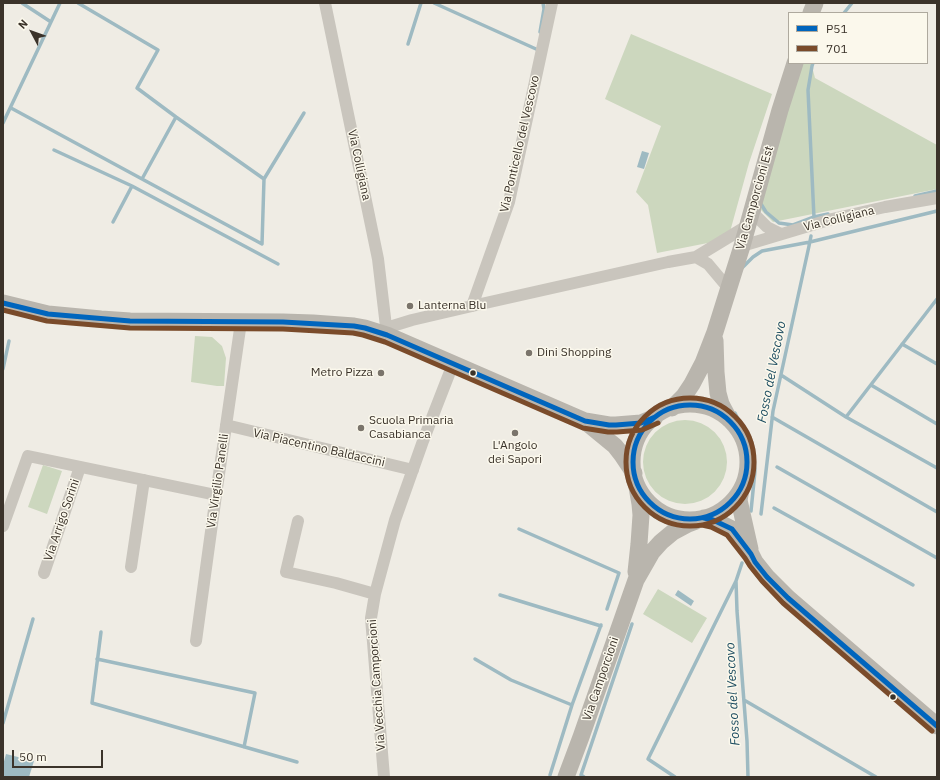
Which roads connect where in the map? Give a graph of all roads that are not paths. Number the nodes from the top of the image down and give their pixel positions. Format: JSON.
{"nodes":[{"id":1,"x":325,"y":3,"type":"edge"},
{"id":2,"x":552,"y":3,"type":"edge"},
{"id":3,"x":795,"y":64,"type":"edge"},
{"id":4,"x":755,"y":198,"type":"junction"},
{"id":5,"x":937,"y":198,"type":"edge"},
{"id":6,"x":747,"y":226,"type":"junction"},
{"id":7,"x":782,"y":234,"type":"junction"},
{"id":8,"x":742,"y":246,"type":"junction"},
{"id":9,"x":696,"y":257,"type":"junction"},
{"id":10,"x":729,"y":289,"type":"junction"},
{"id":11,"x":3,"y":303,"type":"edge"},
{"id":12,"x":472,"y":306,"type":"junction"},
{"id":13,"x":241,"y":322,"type":"junction"},
{"id":14,"x":387,"y":332,"type":"junction"},
{"id":15,"x":715,"y":332,"type":"junction"},
{"id":16,"x":453,"y":364,"type":"junction"},
{"id":17,"x":672,"y":408,"type":"junction"},
{"id":18,"x":655,"y":417,"type":"junction"},
{"id":19,"x":729,"y":420,"type":"junction"},
{"id":20,"x":585,"y":421,"type":"junction"},
{"id":21,"x":226,"y":425,"type":"junction"},
{"id":22,"x":80,"y":467,"type":"junction"},
{"id":23,"x":413,"y":470,"type":"junction"},
{"id":24,"x":635,"y":478,"type":"junction"},
{"id":25,"x":144,"y":480,"type":"junction"},
{"id":26,"x":741,"y":490,"type":"junction"},
{"id":27,"x":216,"y":495,"type":"junction"},
{"id":28,"x":703,"y":518,"type":"junction"},
{"id":29,"x":298,"y":521,"type":"dead end"},
{"id":30,"x":3,"y":526,"type":"edge"},
{"id":31,"x":751,"y":554,"type":"junction"},
{"id":32,"x":131,"y":567,"type":"dead end"},
{"id":33,"x":44,"y":573,"type":"dead end"},
{"id":34,"x":636,"y":580,"type":"junction"},
{"id":35,"x":375,"y":594,"type":"junction"},
{"id":36,"x":196,"y":640,"type":"dead end"},
{"id":37,"x":937,"y":726,"type":"edge"},
{"id":38,"x":384,"y":777,"type":"edge"},
{"id":39,"x":566,"y":777,"type":"edge"}],
"edges":[{"from":1,"to":14,"type":"street","name":"Via Colligiana"},
{"from":2,"to":12,"type":"street","name":"Via Ponticello del Vescovo"},
{"from":3,"to":4,"type":"main road","name":"Via Camporcioni Est"},
{"from":4,"to":6,"type":"main road","name":"Via Camporcioni Est"},
{"from":4,"to":7,"type":"street"},
{"from":5,"to":7,"type":"street","name":"Via Colligiana"},
{"from":6,"to":8,"type":"main road","name":"Via Camporcioni Est"},
{"from":6,"to":9,"type":"street"},
{"from":7,"to":8,"type":"street","name":"Via Colligiana"},
{"from":8,"to":10,"type":"main road","name":"Via Camporcioni Est"},
{"from":9,"to":10,"type":"street"},
{"from":9,"to":12,"type":"street"},
{"from":10,"to":15,"type":"main road","name":"Via Camporcioni Est"},
{"from":11,"to":13,"type":"main road"},
{"from":12,"to":14,"type":"street"},
{"from":13,"to":14,"type":"main road"},
{"from":13,"to":21,"type":"street","name":"Via Virgilio Panelli"},
{"from":14,"to":16,"type":"main road"},
{"from":15,"to":17,"type":"main road","name":"Via Camporcioni Est"},
{"from":15,"to":19,"type":"main road"},
{"from":16,"to":20,"type":"main road"},
{"from":16,"to":23,"type":"street","name":"Via Vecchia Camporcioni"},
{"from":17,"to":18,"type":"main road"},
{"from":17,"to":19,"type":"main road"},
{"from":18,"to":20,"type":"main road"},
{"from":18,"to":24,"type":"main road"},
{"from":19,"to":26,"type":"main road"},
{"from":20,"to":24,"type":"main road"},
{"from":21,"to":23,"type":"street","name":"Via Piacentino Baldaccini"},
{"from":21,"to":27,"type":"street","name":"Via Virgilio Panelli"},
{"from":22,"to":25,"type":"street","name":"Via Arrigo Sorini"},
{"from":22,"to":30,"type":"street","name":"Via Arrigo Sorini"},
{"from":22,"to":33,"type":"street","name":"Via Arrigo Sorini"},
{"from":23,"to":35,"type":"street","name":"Via Vecchia Camporcioni"},
{"from":24,"to":28,"type":"main road"},
{"from":24,"to":34,"type":"main road"},
{"from":25,"to":27,"type":"street","name":"Via Arrigo Sorini"},
{"from":25,"to":32,"type":"street"},
{"from":26,"to":28,"type":"main road"},
{"from":26,"to":31,"type":"main road"},
{"from":27,"to":36,"type":"street","name":"Via Virgilio Panelli"},
{"from":28,"to":31,"type":"main road"},
{"from":28,"to":34,"type":"main road"},
{"from":29,"to":35,"type":"street"},
{"from":31,"to":37,"type":"main road"},
{"from":34,"to":39,"type":"main road","name":"Via Camporcioni"},
{"from":35,"to":38,"type":"street","name":"Via Vecchia Camporcioni"}]}
